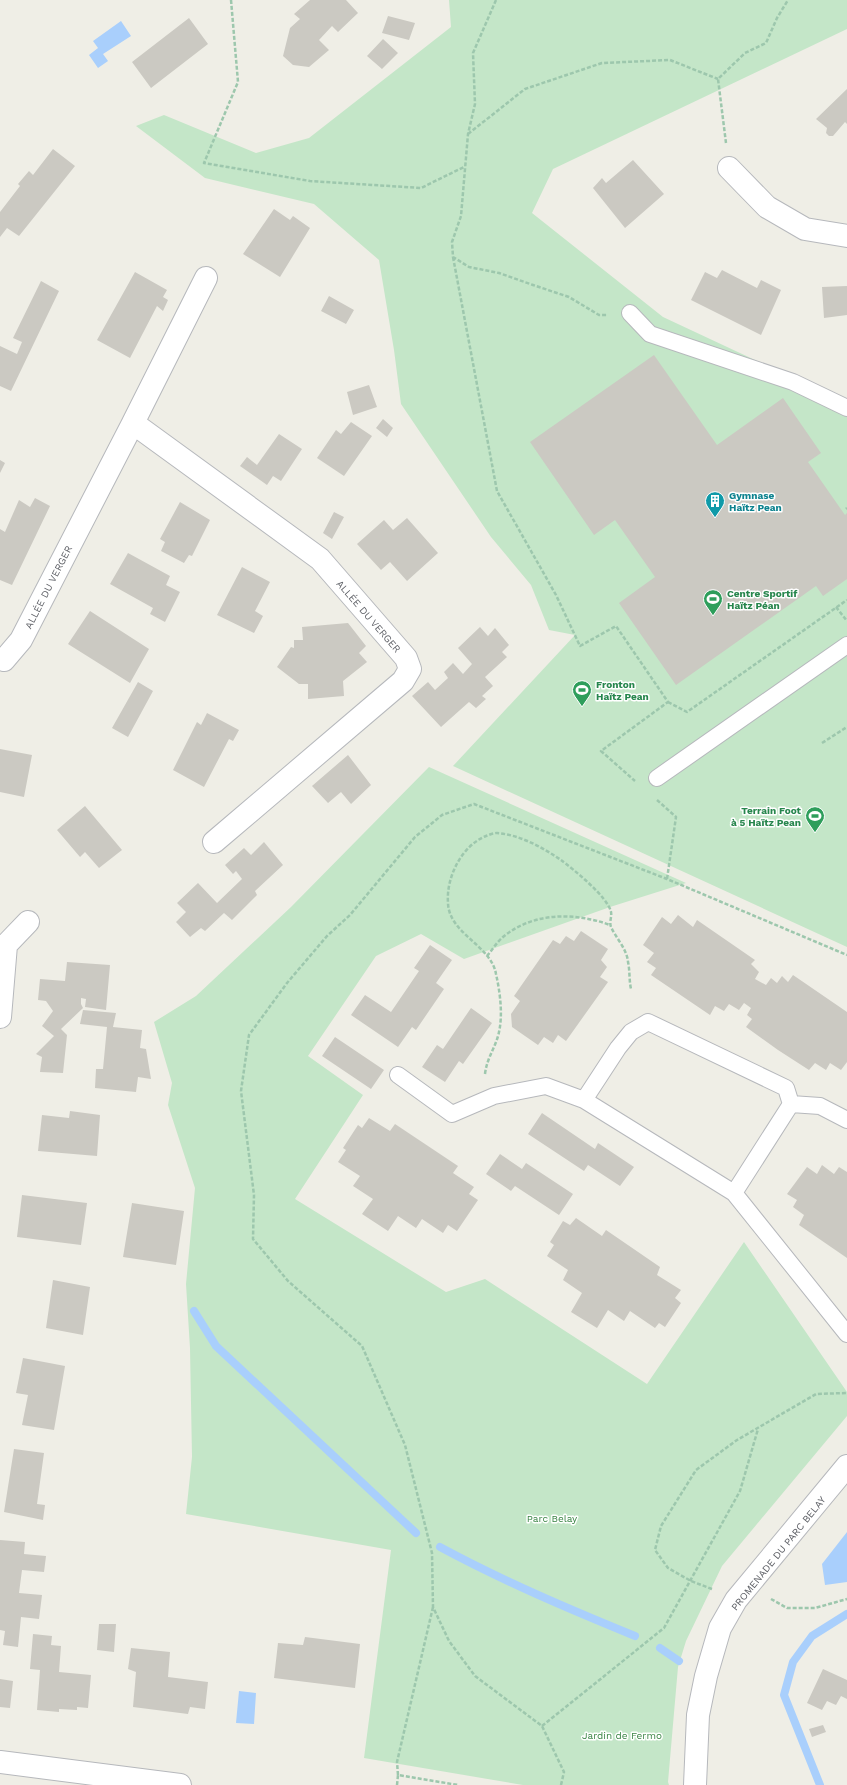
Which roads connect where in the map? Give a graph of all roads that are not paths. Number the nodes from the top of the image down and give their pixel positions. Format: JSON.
{"nodes":[{"id":1,"x":729,"y":168,"type":"road end"},
{"id":2,"x":847,"y":236,"type":"edge"},
{"id":3,"x":206,"y":278,"type":"dead end"},
{"id":4,"x":630,"y":313,"type":"road end"},
{"id":5,"x":847,"y":408,"type":"edge"},
{"id":6,"x":133,"y":423,"type":"junction"},
{"id":7,"x":847,"y":645,"type":"edge"},
{"id":8,"x":0,"y":659,"type":"edge"},
{"id":9,"x":658,"y":778,"type":"dead end"},
{"id":10,"x":214,"y":842,"type":"dead end"},
{"id":11,"x":28,"y":922,"type":"dead end"},
{"id":12,"x":0,"y":1017,"type":"edge"},
{"id":13,"x":398,"y":1075,"type":"dead end"},
{"id":14,"x":584,"y":1100,"type":"junction"},
{"id":15,"x":791,"y":1104,"type":"junction"},
{"id":16,"x":847,"y":1120,"type":"edge"},
{"id":17,"x":734,"y":1193,"type":"junction"},
{"id":18,"x":847,"y":1334,"type":"edge"},
{"id":19,"x":847,"y":1466,"type":"edge"},
{"id":20,"x":0,"y":1762,"type":"edge"},
{"id":21,"x":136,"y":1782,"type":"edge"},
{"id":22,"x":180,"y":1785,"type":"edge"},
{"id":23,"x":695,"y":1785,"type":"edge"}],
"edges":[{"from":1,"to":2,"type":"street"},
{"from":3,"to":6,"type":"street","name":"ALLÉE DU VERGER"},
{"from":4,"to":5,"type":"lane"},
{"from":6,"to":8,"type":"street","name":"ALLÉE DU VERGER"},
{"from":6,"to":10,"type":"street","name":"ALLÉE DU VERGER"},
{"from":7,"to":9,"type":"lane"},
{"from":11,"to":12,"type":"street"},
{"from":13,"to":14,"type":"lane"},
{"from":14,"to":15,"type":"lane"},
{"from":14,"to":17,"type":"lane"},
{"from":15,"to":16,"type":"lane"},
{"from":15,"to":17,"type":"lane"},
{"from":17,"to":18,"type":"lane"},
{"from":19,"to":23,"type":"street","name":"PROMENADE DU PARC BELAY"},
{"from":20,"to":21,"type":"street"},
{"from":21,"to":22,"type":"street"}]}
